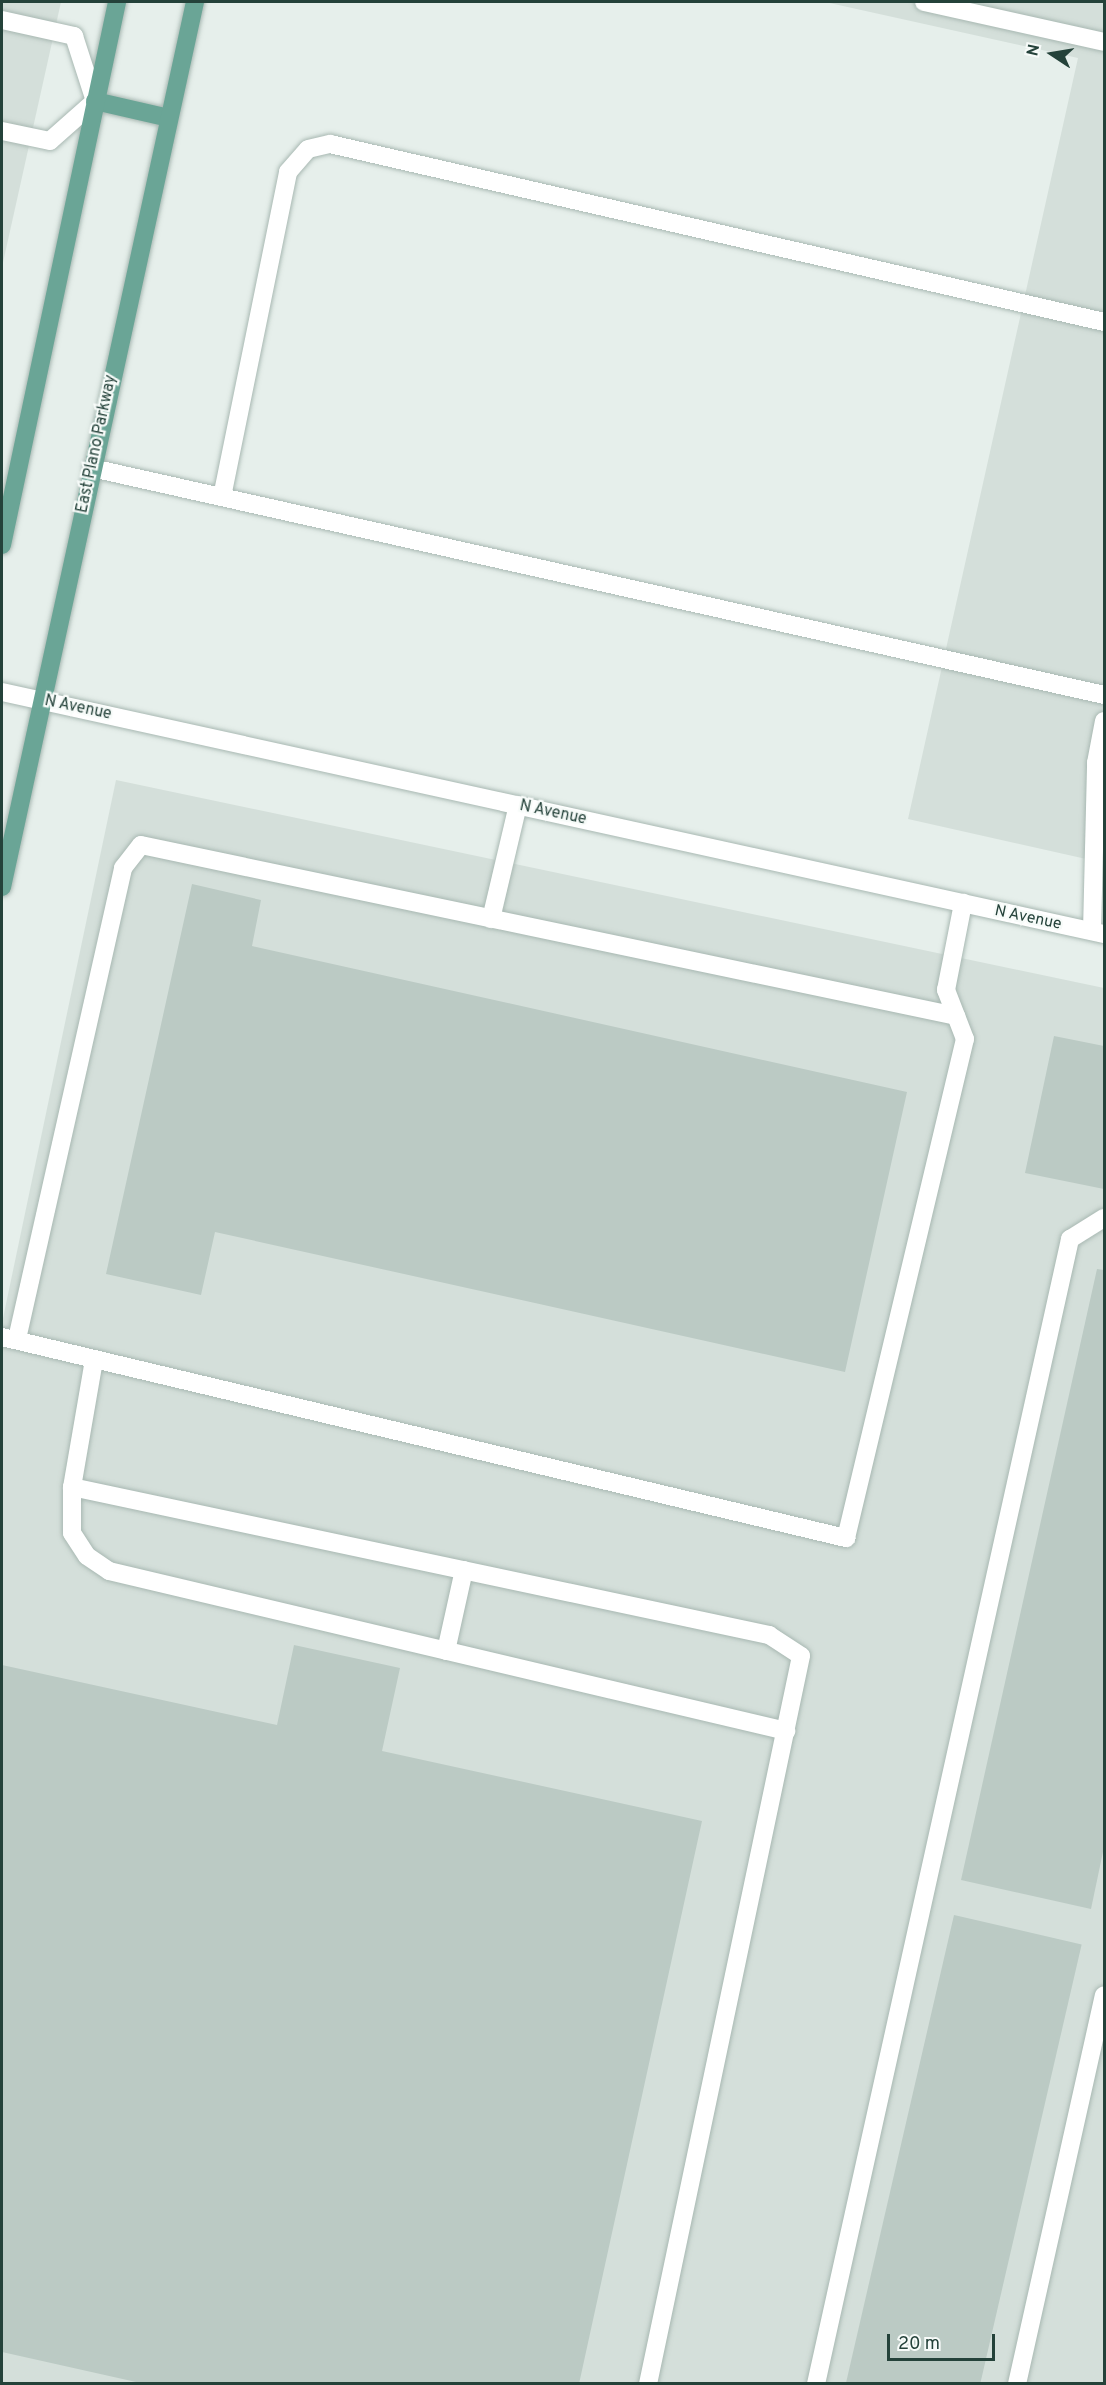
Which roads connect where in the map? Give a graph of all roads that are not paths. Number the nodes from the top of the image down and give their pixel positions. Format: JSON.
{"nodes":[{"id":1,"x":117,"y":2,"type":"edge"},
{"id":2,"x":195,"y":2,"type":"edge"},
{"id":3,"x":924,"y":2,"type":"edge"},
{"id":4,"x":2,"y":20,"type":"edge"},
{"id":5,"x":1104,"y":42,"type":"edge"},
{"id":6,"x":95,"y":101,"type":"junction"},
{"id":7,"x":169,"y":118,"type":"junction"},
{"id":8,"x":2,"y":131,"type":"edge"},
{"id":9,"x":1104,"y":322,"type":"edge"},
{"id":10,"x":92,"y":468,"type":"junction"},
{"id":11,"x":222,"y":497,"type":"junction"},
{"id":12,"x":2,"y":545,"type":"edge"},
{"id":13,"x":2,"y":692,"type":"edge"},
{"id":14,"x":1104,"y":695,"type":"edge"},
{"id":15,"x":42,"y":700,"type":"junction"},
{"id":16,"x":1104,"y":721,"type":"edge"},
{"id":17,"x":1100,"y":764,"type":"edge"},
{"id":18,"x":518,"y":805,"type":"junction"},
{"id":19,"x":2,"y":887,"type":"edge"},
{"id":20,"x":963,"y":903,"type":"junction"},
{"id":21,"x":491,"y":919,"type":"junction"},
{"id":22,"x":1098,"y":933,"type":"edge"},
{"id":23,"x":956,"y":1016,"type":"junction"},
{"id":24,"x":1104,"y":1218,"type":"edge"},
{"id":25,"x":9,"y":1338,"type":"edge"},
{"id":26,"x":94,"y":1360,"type":"junction"},
{"id":27,"x":72,"y":1487,"type":"junction"},
{"id":28,"x":464,"y":1570,"type":"junction"},
{"id":29,"x":446,"y":1651,"type":"junction"},
{"id":30,"x":786,"y":1731,"type":"junction"},
{"id":31,"x":1104,"y":1996,"type":"edge"},
{"id":32,"x":648,"y":2384,"type":"edge"},
{"id":33,"x":816,"y":2384,"type":"edge"},
{"id":34,"x":1017,"y":2384,"type":"edge"}],
"edges":[{"from":1,"to":6,"type":"main road"},
{"from":2,"to":7,"type":"main road","name":"East Plano Parkway"},
{"from":3,"to":5,"type":"street"},
{"from":4,"to":6,"type":"street"},
{"from":6,"to":7,"type":"main road"},
{"from":6,"to":8,"type":"street"},
{"from":6,"to":12,"type":"main road"},
{"from":7,"to":10,"type":"main road","name":"East Plano Parkway"},
{"from":9,"to":11,"type":"street"},
{"from":10,"to":11,"type":"street"},
{"from":10,"to":15,"type":"main road","name":"East Plano Parkway"},
{"from":11,"to":14,"type":"street"},
{"from":13,"to":15,"type":"street","name":"N Avenue"},
{"from":15,"to":18,"type":"street","name":"N Avenue"},
{"from":15,"to":19,"type":"main road","name":"East Plano Parkway"},
{"from":16,"to":17,"type":"street"},
{"from":17,"to":22,"type":"street"},
{"from":18,"to":20,"type":"street","name":"N Avenue"},
{"from":18,"to":21,"type":"street"},
{"from":20,"to":22,"type":"street","name":"N Avenue"},
{"from":20,"to":23,"type":"street"},
{"from":21,"to":23,"type":"street"},
{"from":21,"to":25,"type":"street"},
{"from":23,"to":26,"type":"street"},
{"from":24,"to":33,"type":"street"},
{"from":25,"to":26,"type":"street"},
{"from":26,"to":27,"type":"street"},
{"from":27,"to":28,"type":"street"},
{"from":27,"to":29,"type":"street"},
{"from":28,"to":29,"type":"street"},
{"from":28,"to":30,"type":"street"},
{"from":29,"to":30,"type":"street"},
{"from":30,"to":32,"type":"street"},
{"from":31,"to":34,"type":"street"}]}
